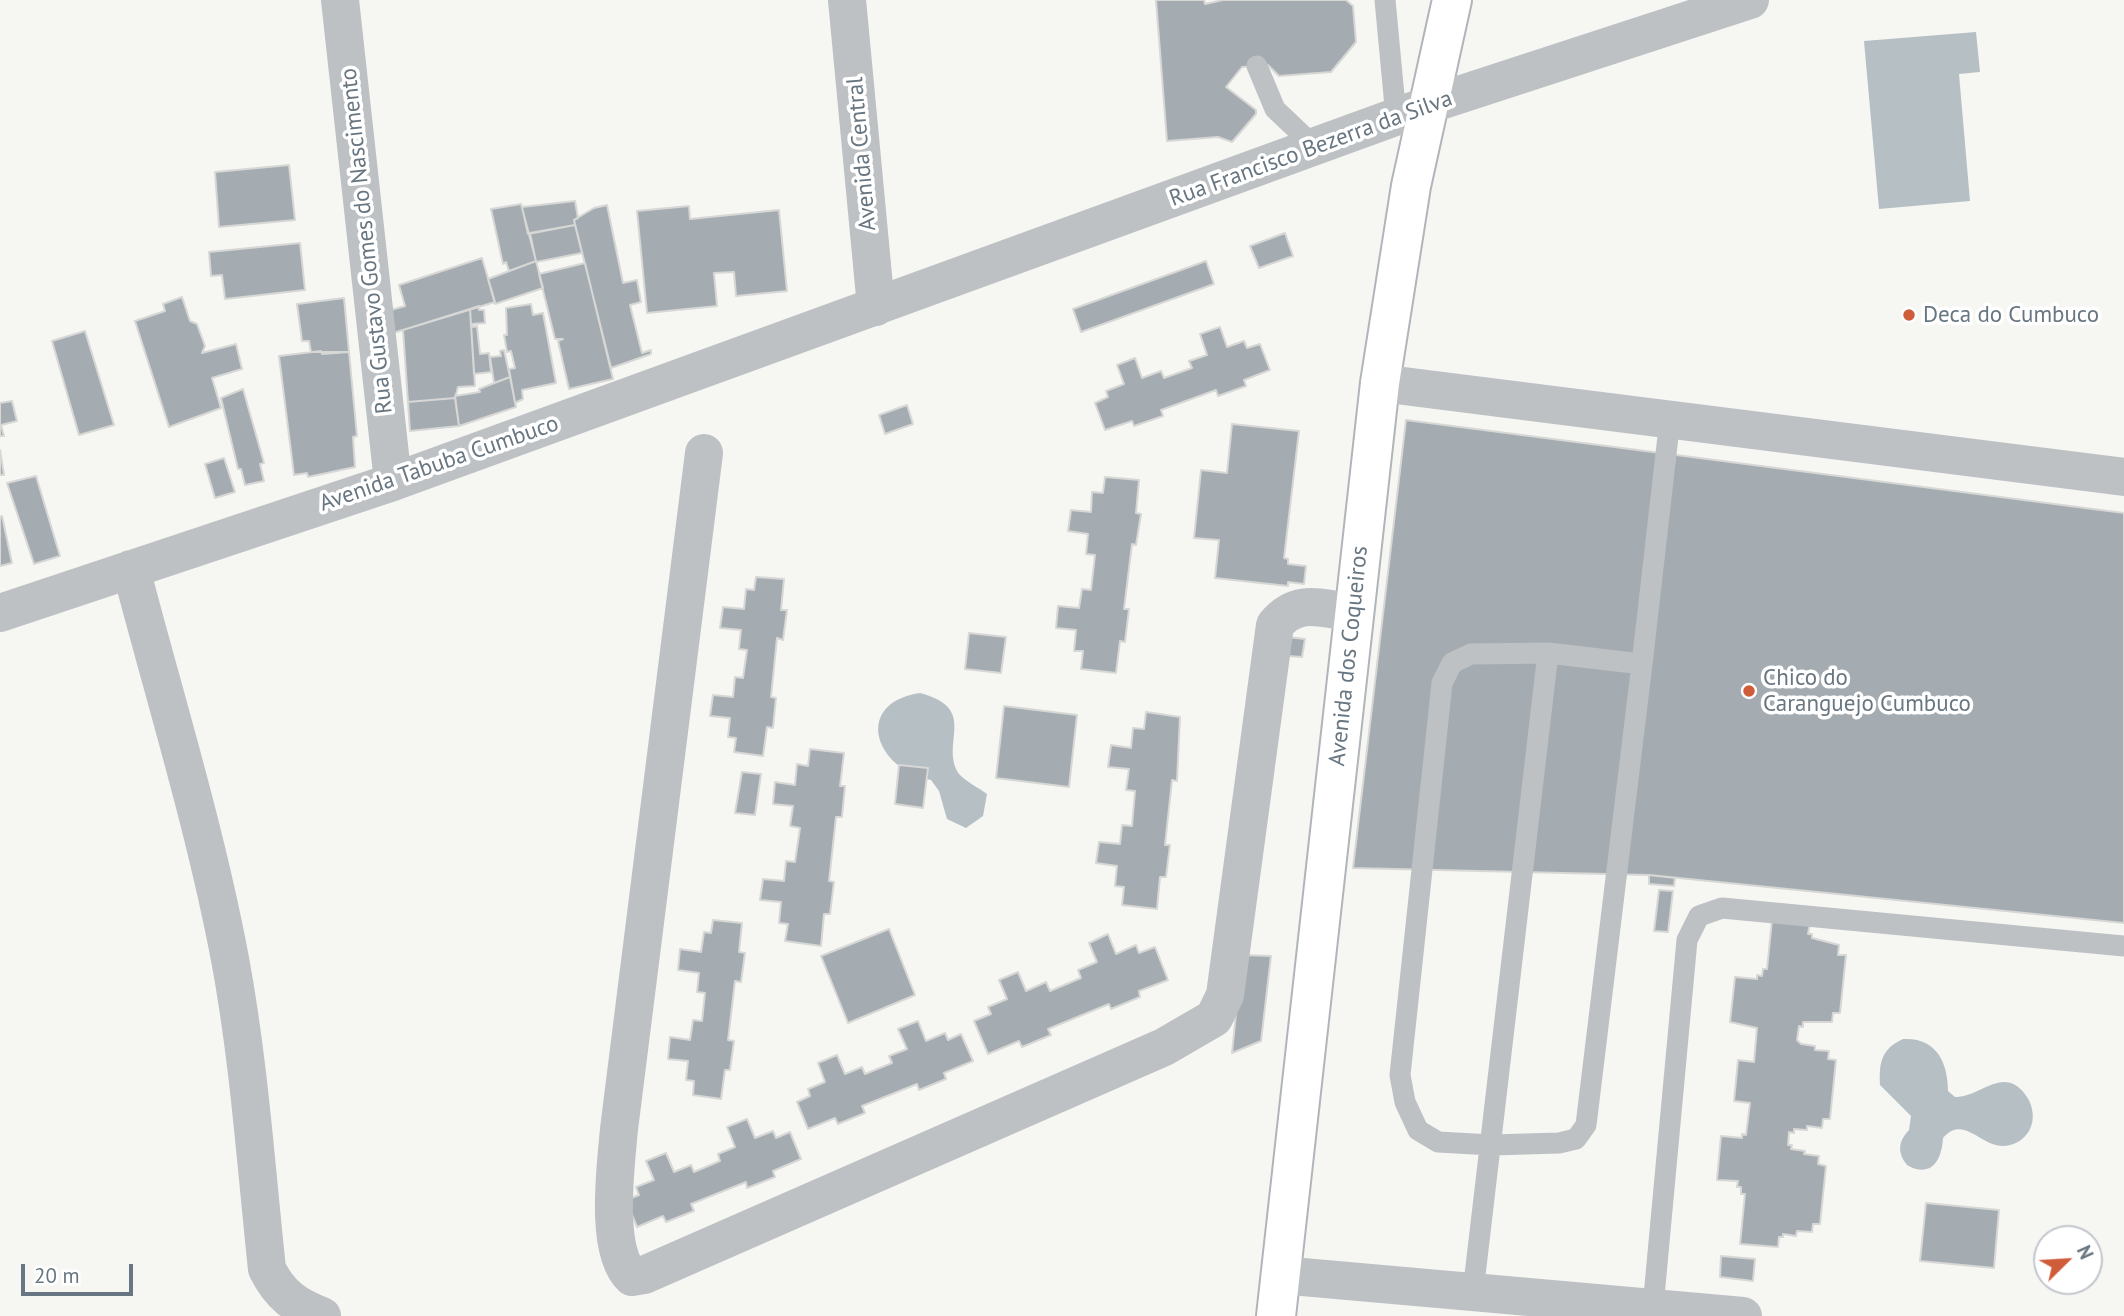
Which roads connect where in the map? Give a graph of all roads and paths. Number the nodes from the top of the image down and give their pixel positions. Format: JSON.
{"nodes":[{"id":1,"x":340,"y":0,"type":"edge"},
{"id":2,"x":847,"y":0,"type":"edge"},
{"id":3,"x":1385,"y":0,"type":"edge"},
{"id":4,"x":1452,"y":0,"type":"edge"},
{"id":5,"x":1750,"y":0,"type":"edge"},
{"id":6,"x":1256,"y":66,"type":"dead end"},
{"id":7,"x":1431,"y":104,"type":"junction"},
{"id":8,"x":1395,"y":117,"type":"junction"},
{"id":9,"x":1315,"y":147,"type":"junction"},
{"id":10,"x":876,"y":307,"type":"junction"},
{"id":11,"x":1380,"y":383,"type":"junction"},
{"id":12,"x":1670,"y":419,"type":"junction"},
{"id":13,"x":704,"y":453,"type":"dead end"},
{"id":14,"x":2124,"y":477,"type":"edge"},
{"id":15,"x":393,"y":482,"type":"junction"},
{"id":16,"x":131,"y":569,"type":"junction"},
{"id":17,"x":0,"y":612,"type":"edge"},
{"id":18,"x":1354,"y":613,"type":"junction"},
{"id":19,"x":1548,"y":653,"type":"junction"},
{"id":20,"x":1642,"y":664,"type":"junction"},
{"id":21,"x":2124,"y":946,"type":"edge"},
{"id":22,"x":1492,"y":1145,"type":"junction"},
{"id":23,"x":1280,"y":1275,"type":"junction"},
{"id":24,"x":1473,"y":1292,"type":"junction"},
{"id":25,"x":1652,"y":1312,"type":"edge"},
{"id":26,"x":322,"y":1316,"type":"edge"},
{"id":27,"x":1276,"y":1316,"type":"edge"},
{"id":28,"x":1743,"y":1316,"type":"edge"}],
"edges":[{"from":1,"to":15,"type":"street","name":"Rua Gustavo Gomes do Nascimento"},
{"from":2,"to":10,"type":"street","name":"Avenida Central"},
{"from":3,"to":8,"type":"lane"},
{"from":4,"to":7,"type":"main road","name":"Avenida dos Coqueiros"},
{"from":5,"to":7,"type":"street","name":"Rua Francisco Bezerra da Silva"},
{"from":6,"to":9,"type":"lane"},
{"from":7,"to":8,"type":"street","name":"Rua Francisco Bezerra da Silva"},
{"from":7,"to":11,"type":"main road","name":"Avenida dos Coqueiros"},
{"from":8,"to":9,"type":"street","name":"Rua Francisco Bezerra da Silva"},
{"from":9,"to":10,"type":"street","name":"Rua Francisco Bezerra da Silva"},
{"from":10,"to":15,"type":"street","name":"Avenida Tabuba Cumbuco"},
{"from":11,"to":12,"type":"street"},
{"from":11,"to":18,"type":"main road","name":"Avenida dos Coqueiros"},
{"from":12,"to":14,"type":"street"},
{"from":12,"to":20,"type":"lane"},
{"from":13,"to":18,"type":"street"},
{"from":15,"to":16,"type":"street","name":"Avenida Tabuba Cumbuco"},
{"from":16,"to":17,"type":"street","name":"Avenida Tabuba Cumbuco"},
{"from":16,"to":26,"type":"street"},
{"from":18,"to":23,"type":"main road","name":"Avenida dos Coqueiros"},
{"from":19,"to":20,"type":"lane"},
{"from":19,"to":22,"type":"lane"},
{"from":19,"to":22,"type":"lane"},
{"from":20,"to":22,"type":"lane"},
{"from":21,"to":25,"type":"lane"},
{"from":22,"to":24,"type":"lane"},
{"from":23,"to":24,"type":"street"},
{"from":23,"to":27,"type":"main road","name":"Avenida dos Coqueiros"},
{"from":24,"to":25,"type":"street"},
{"from":25,"to":28,"type":"street"}]}
